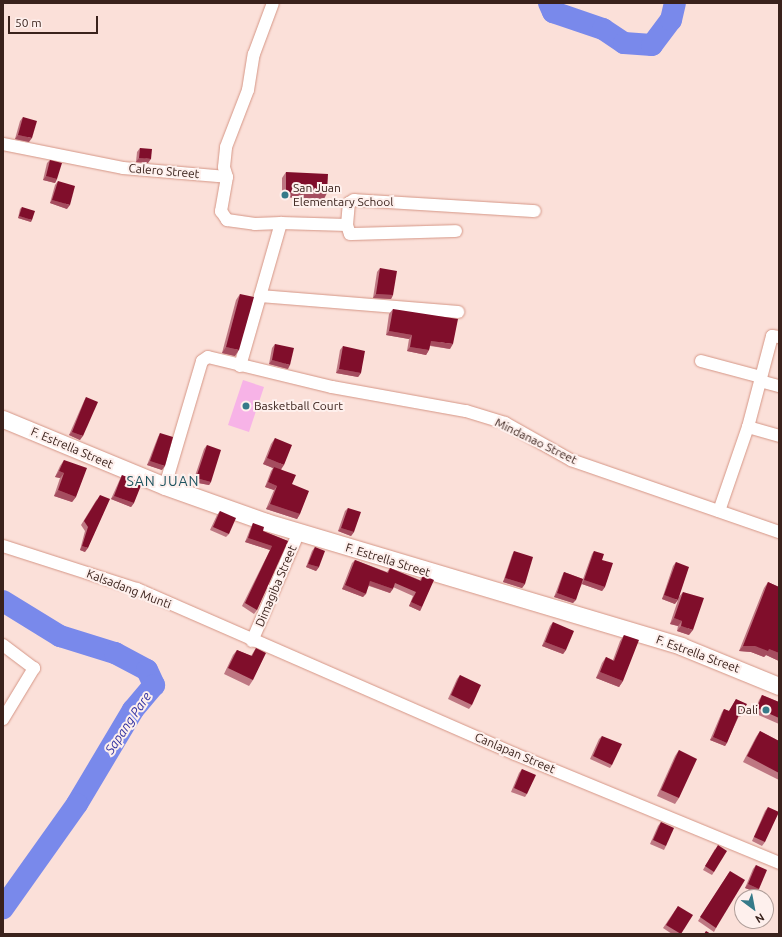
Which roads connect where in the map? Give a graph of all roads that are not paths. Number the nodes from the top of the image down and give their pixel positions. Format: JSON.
{"nodes":[{"id":1,"x":273,"y":3,"type":"edge"},
{"id":2,"x":3,"y":144,"type":"edge"},
{"id":3,"x":227,"y":177,"type":"junction"},
{"id":4,"x":535,"y":211,"type":"dead end"},
{"id":5,"x":281,"y":223,"type":"junction"},
{"id":6,"x":347,"y":225,"type":"junction"},
{"id":7,"x":456,"y":231,"type":"dead end"},
{"id":8,"x":260,"y":296,"type":"junction"},
{"id":9,"x":458,"y":312,"type":"dead end"},
{"id":10,"x":779,"y":337,"type":"edge"},
{"id":11,"x":701,"y":361,"type":"dead end"},
{"id":12,"x":240,"y":366,"type":"junction"},
{"id":13,"x":761,"y":379,"type":"junction"},
{"id":14,"x":779,"y":386,"type":"edge"},
{"id":15,"x":3,"y":419,"type":"edge"},
{"id":16,"x":748,"y":427,"type":"junction"},
{"id":17,"x":779,"y":436,"type":"edge"},
{"id":18,"x":164,"y":486,"type":"junction"},
{"id":19,"x":719,"y":511,"type":"junction"},
{"id":20,"x":299,"y":532,"type":"junction"},
{"id":21,"x":779,"y":532,"type":"edge"},
{"id":22,"x":3,"y":546,"type":"edge"},
{"id":23,"x":252,"y":641,"type":"junction"},
{"id":24,"x":3,"y":645,"type":"edge"},
{"id":25,"x":779,"y":686,"type":"edge"},
{"id":26,"x":4,"y":715,"type":"edge"},
{"id":27,"x":779,"y":863,"type":"edge"}],
"edges":[{"from":1,"to":3,"type":"street"},
{"from":2,"to":3,"type":"street","name":"Calero Street"},
{"from":3,"to":5,"type":"street"},
{"from":4,"to":6,"type":"street"},
{"from":5,"to":6,"type":"street"},
{"from":5,"to":8,"type":"street"},
{"from":6,"to":7,"type":"street"},
{"from":8,"to":9,"type":"street"},
{"from":8,"to":12,"type":"street"},
{"from":10,"to":13,"type":"street"},
{"from":11,"to":13,"type":"street"},
{"from":12,"to":18,"type":"street","name":"Mindanao Street"},
{"from":12,"to":19,"type":"street","name":"Mindanao Street"},
{"from":13,"to":14,"type":"street"},
{"from":13,"to":16,"type":"street"},
{"from":15,"to":18,"type":"main road","name":"F. Estrella Street"},
{"from":16,"to":17,"type":"street"},
{"from":16,"to":19,"type":"street"},
{"from":18,"to":20,"type":"main road","name":"F. Estrella Street"},
{"from":19,"to":21,"type":"street","name":"Mindanao Street"},
{"from":20,"to":23,"type":"street","name":"Dimagiba Street"},
{"from":20,"to":25,"type":"main road","name":"F. Estrella Street"},
{"from":22,"to":23,"type":"street","name":"Kalsadang Munti"},
{"from":23,"to":27,"type":"street","name":"Canlapan Street"},
{"from":24,"to":26,"type":"street"}]}
